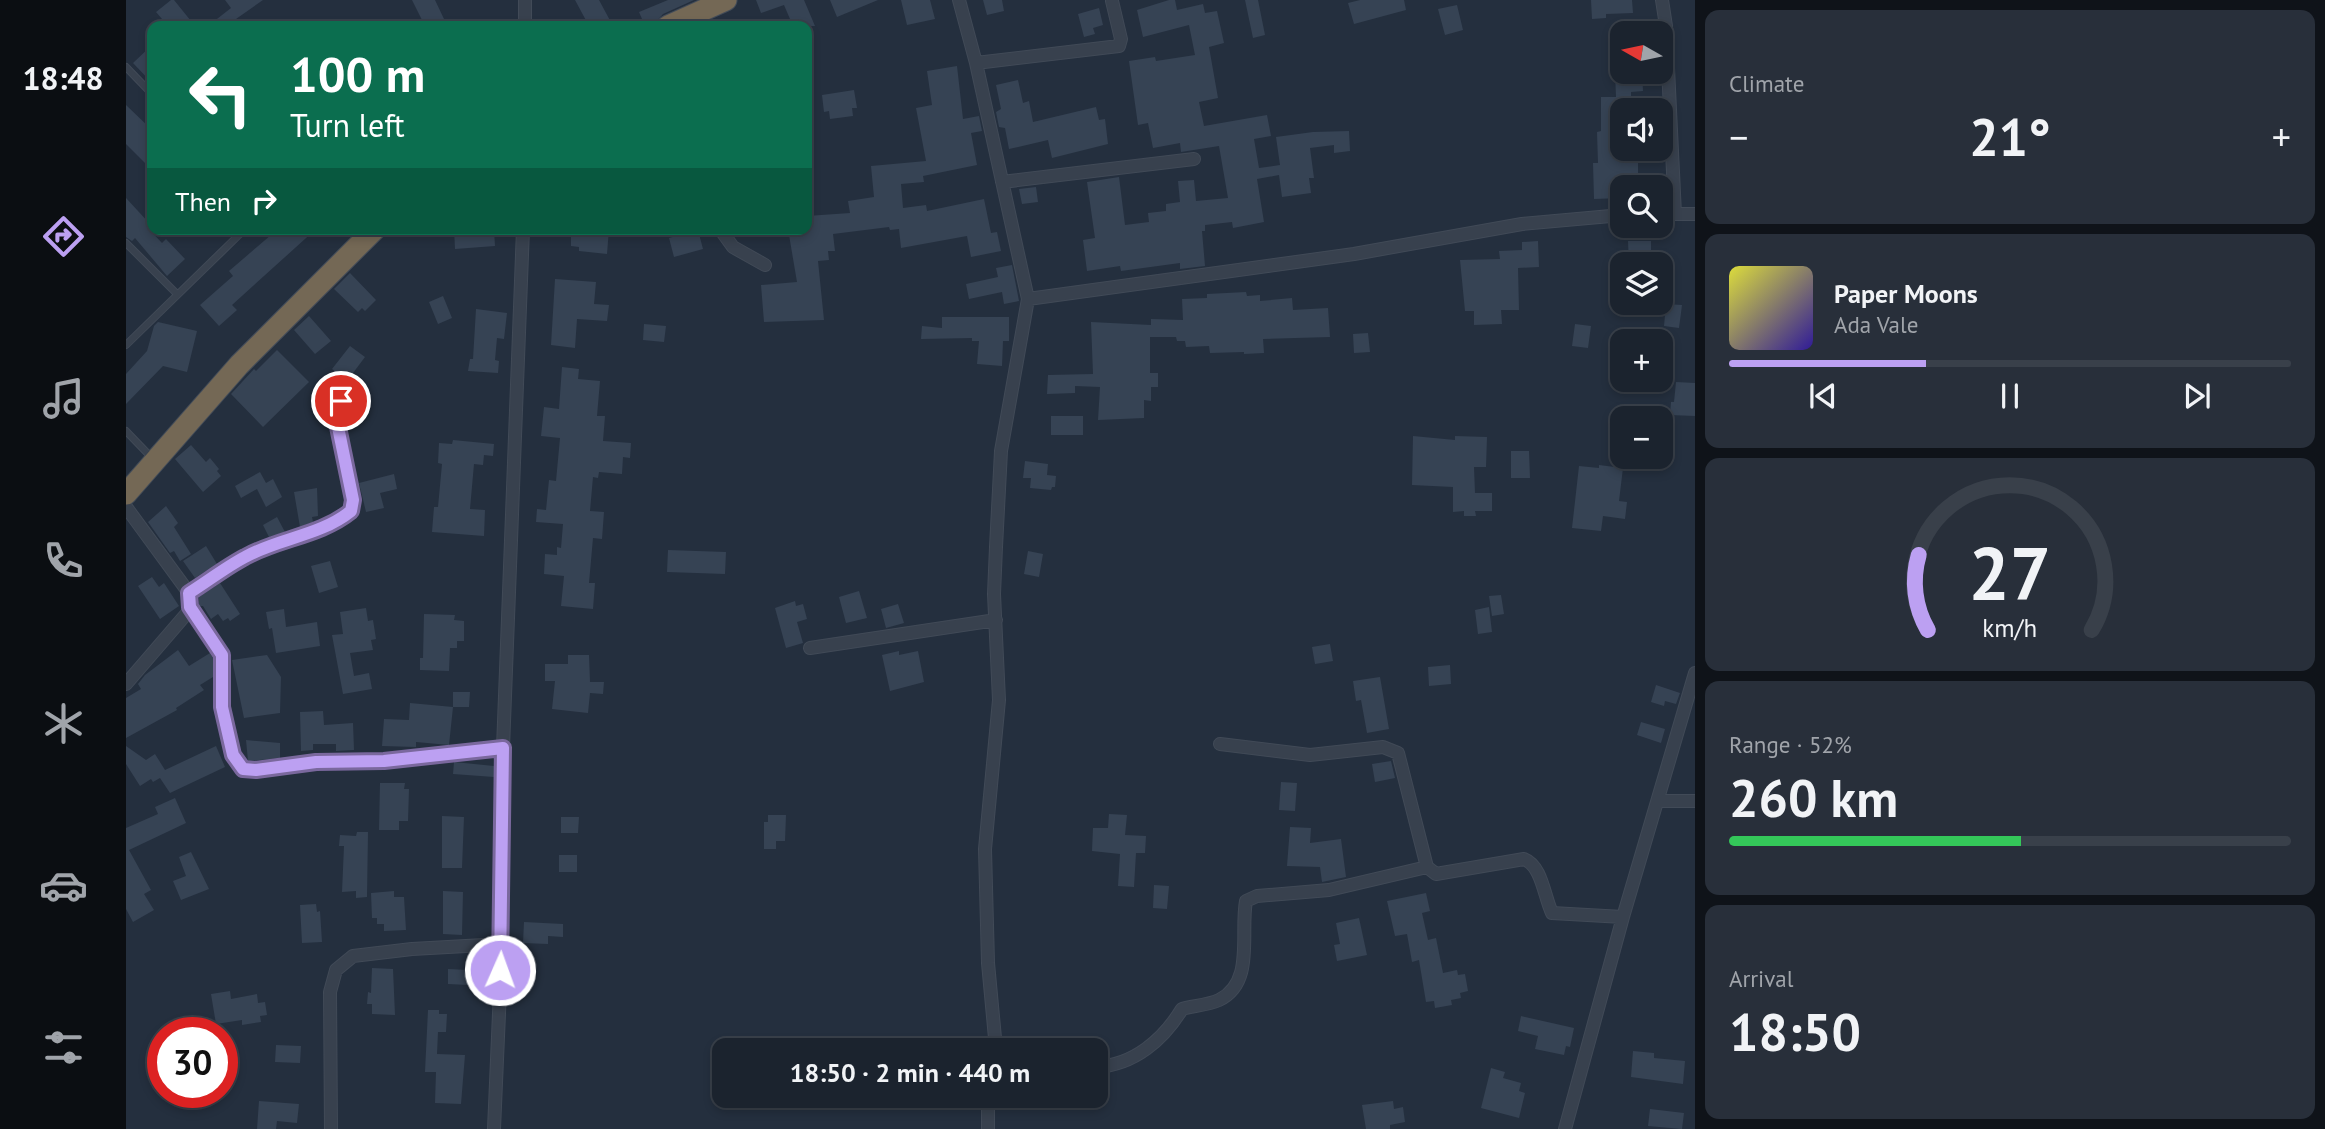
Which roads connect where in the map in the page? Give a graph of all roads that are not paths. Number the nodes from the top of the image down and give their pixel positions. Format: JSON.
{"nodes":[{"id":1,"x":525,"y":0,"type":"edge"},
{"id":2,"x":726,"y":0,"type":"edge"},
{"id":3,"x":959,"y":0,"type":"edge"},
{"id":4,"x":1113,"y":0,"type":"edge"},
{"id":5,"x":1662,"y":0,"type":"edge"},
{"id":6,"x":525,"y":21,"type":"edge"},
{"id":7,"x":679,"y":21,"type":"edge"},
{"id":8,"x":976,"y":63,"type":"junction"},
{"id":9,"x":126,"y":67,"type":"edge"},
{"id":10,"x":147,"y":89,"type":"edge"},
{"id":11,"x":1194,"y":159,"type":"dead end"},
{"id":12,"x":1002,"y":182,"type":"junction"},
{"id":13,"x":1675,"y":214,"type":"joint"},
{"id":14,"x":1695,"y":214,"type":"edge"},
{"id":15,"x":1610,"y":216,"type":"edge"},
{"id":16,"x":239,"y":235,"type":"edge"},
{"id":17,"x":369,"y":235,"type":"edge"},
{"id":18,"x":523,"y":235,"type":"edge"},
{"id":19,"x":724,"y":235,"type":"edge"},
{"id":20,"x":126,"y":243,"type":"edge"},
{"id":21,"x":132,"y":249,"type":"junction"},
{"id":22,"x":126,"y":255,"type":"edge"},
{"id":23,"x":765,"y":265,"type":"dead end"},
{"id":24,"x":176,"y":293,"type":"junction"},
{"id":25,"x":1028,"y":299,"type":"junction"},
{"id":26,"x":126,"y":345,"type":"edge"},
{"id":27,"x":341,"y":401,"type":"dead end"},
{"id":28,"x":126,"y":431,"type":"edge"},
{"id":29,"x":153,"y":460,"type":"junction"},
{"id":30,"x":126,"y":494,"type":"edge"},
{"id":31,"x":126,"y":507,"type":"edge"},
{"id":32,"x":189,"y":600,"type":"junction"},
{"id":33,"x":996,"y":620,"type":"junction"},
{"id":34,"x":810,"y":648,"type":"dead end"},
{"id":35,"x":1695,"y":673,"type":"edge"},
{"id":36,"x":126,"y":684,"type":"edge"},
{"id":37,"x":1220,"y":744,"type":"dead end"},
{"id":38,"x":503,"y":748,"type":"junction"},
{"id":39,"x":1658,"y":801,"type":"junction"},
{"id":40,"x":1695,"y":801,"type":"edge"},
{"id":41,"x":1427,"y":867,"type":"junction"},
{"id":42,"x":1623,"y":917,"type":"junction"},
{"id":43,"x":502,"y":944,"type":"junction"},
{"id":44,"x":995,"y":1038,"type":"edge"},
{"id":45,"x":1108,"y":1066,"type":"edge"},
{"id":46,"x":988,"y":1108,"type":"edge"},
{"id":47,"x":331,"y":1129,"type":"edge"},
{"id":48,"x":494,"y":1129,"type":"edge"},
{"id":49,"x":988,"y":1129,"type":"edge"},
{"id":50,"x":1565,"y":1129,"type":"edge"}],
"edges":[{"from":1,"to":6,"type":"street"},
{"from":2,"to":7,"type":"highway"},
{"from":3,"to":8,"type":"street"},
{"from":4,"to":8,"type":"street"},
{"from":5,"to":13,"type":"street"},
{"from":8,"to":12,"type":"street"},
{"from":9,"to":10,"type":"lane"},
{"from":11,"to":12,"type":"street"},
{"from":12,"to":25,"type":"street"},
{"from":13,"to":14,"type":"street"},
{"from":15,"to":25,"type":"street"},
{"from":16,"to":24,"type":"lane"},
{"from":17,"to":29,"type":"highway"},
{"from":18,"to":38,"type":"street"},
{"from":19,"to":23,"type":"street"},
{"from":20,"to":21,"type":"lane"},
{"from":21,"to":22,"type":"lane"},
{"from":21,"to":24,"type":"lane"},
{"from":24,"to":26,"type":"lane"},
{"from":25,"to":33,"type":"street"},
{"from":27,"to":32,"type":"street"},
{"from":28,"to":29,"type":"lane"},
{"from":29,"to":30,"type":"highway"},
{"from":31,"to":32,"type":"street"},
{"from":32,"to":36,"type":"street"},
{"from":32,"to":38,"type":"street"},
{"from":33,"to":34,"type":"street"},
{"from":33,"to":44,"type":"street"},
{"from":35,"to":39,"type":"street"},
{"from":37,"to":41,"type":"street"},
{"from":38,"to":43,"type":"street"},
{"from":39,"to":40,"type":"street"},
{"from":39,"to":42,"type":"street"},
{"from":41,"to":42,"type":"street"},
{"from":41,"to":45,"type":"street"},
{"from":42,"to":50,"type":"street"},
{"from":43,"to":47,"type":"street"},
{"from":43,"to":48,"type":"street"},
{"from":46,"to":49,"type":"street"}]}
